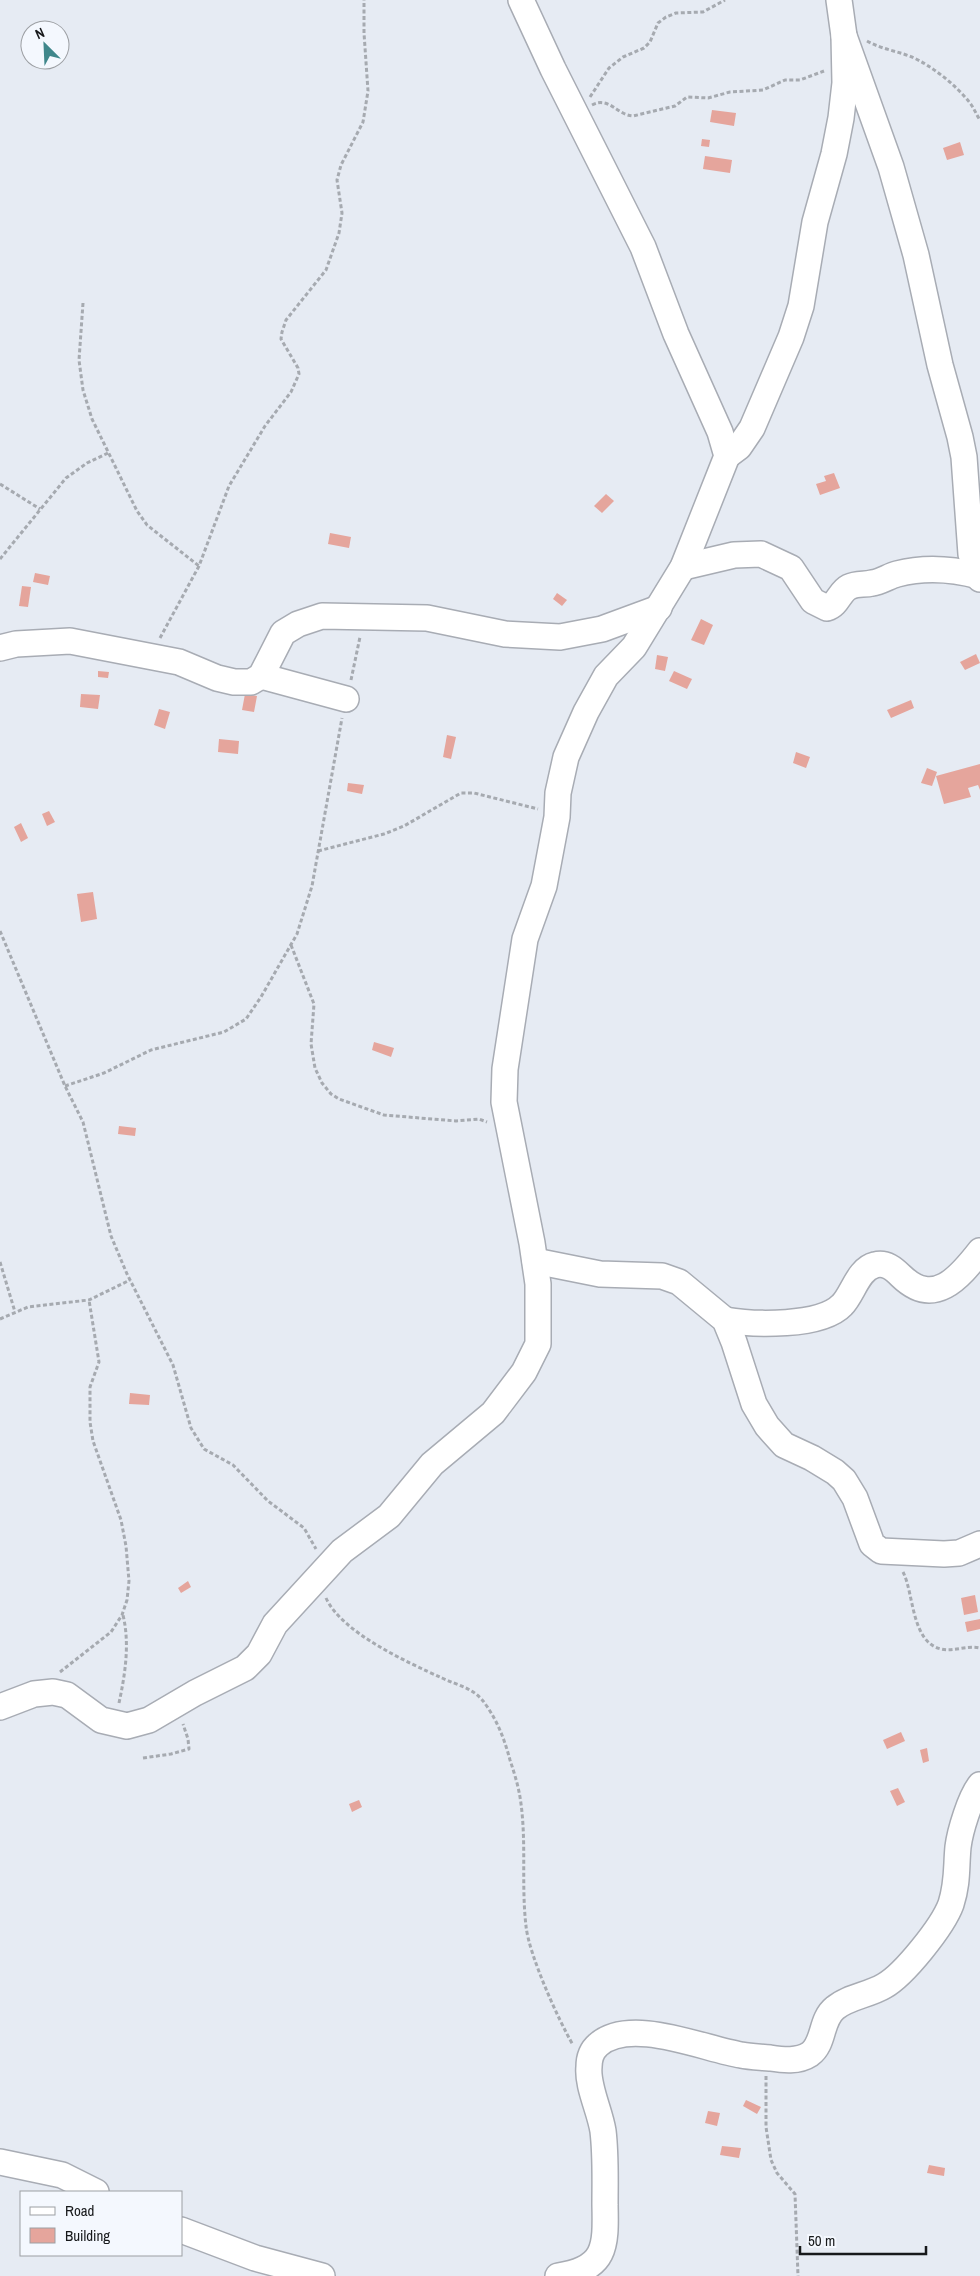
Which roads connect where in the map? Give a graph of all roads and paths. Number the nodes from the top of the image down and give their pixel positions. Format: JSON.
{"nodes":[{"id":1,"x":364,"y":0,"type":"edge"},
{"id":2,"x":521,"y":0,"type":"edge"},
{"id":3,"x":725,"y":0,"type":"edge"},
{"id":4,"x":839,"y":0,"type":"edge"},
{"id":5,"x":844,"y":31,"type":"junction"},
{"id":6,"x":845,"y":64,"type":"junction"},
{"id":7,"x":579,"y":111,"type":"junction"},
{"id":8,"x":980,"y":120,"type":"edge"},
{"id":9,"x":83,"y":303,"type":"dead end"},
{"id":10,"x":108,"y":453,"type":"junction"},
{"id":11,"x":727,"y":456,"type":"junction"},
{"id":12,"x":0,"y":484,"type":"edge"},
{"id":13,"x":40,"y":509,"type":"junction"},
{"id":14,"x":0,"y":559,"type":"edge"},
{"id":15,"x":198,"y":566,"type":"junction"},
{"id":16,"x":683,"y":567,"type":"junction"},
{"id":17,"x":979,"y":577,"type":"edge"},
{"id":18,"x":659,"y":608,"type":"junction"},
{"id":19,"x":365,"y":617,"type":"junction"},
{"id":20,"x":0,"y":648,"type":"edge"},
{"id":21,"x":150,"y":656,"type":"junction"},
{"id":22,"x":262,"y":676,"type":"junction"},
{"id":23,"x":346,"y":699,"type":"junction"},
{"id":24,"x":557,"y":817,"type":"junction"},
{"id":25,"x":318,"y":851,"type":"junction"},
{"id":26,"x":0,"y":931,"type":"edge"},
{"id":27,"x":291,"y":945,"type":"junction"},
{"id":28,"x":65,"y":1086,"type":"junction"},
{"id":29,"x":510,"y":1135,"type":"junction"},
{"id":30,"x":980,"y":1251,"type":"edge"},
{"id":31,"x":535,"y":1261,"type":"junction"},
{"id":32,"x":0,"y":1262,"type":"edge"},
{"id":33,"x":130,"y":1280,"type":"junction"},
{"id":34,"x":88,"y":1300,"type":"junction"},
{"id":35,"x":14,"y":1312,"type":"junction"},
{"id":36,"x":0,"y":1319,"type":"edge"},
{"id":37,"x":725,"y":1320,"type":"junction"},
{"id":38,"x":980,"y":1544,"type":"edge"},
{"id":39,"x":882,"y":1551,"type":"junction"},
{"id":40,"x":320,"y":1574,"type":"junction"},
{"id":41,"x":122,"y":1615,"type":"junction"},
{"id":42,"x":980,"y":1648,"type":"edge"},
{"id":43,"x":34,"y":1694,"type":"junction"},
{"id":44,"x":172,"y":1706,"type":"junction"},
{"id":45,"x":0,"y":1707,"type":"edge"},
{"id":46,"x":115,"y":1724,"type":"junction"},
{"id":47,"x":143,"y":1758,"type":"dead end"},
{"id":48,"x":980,"y":1785,"type":"edge"},
{"id":49,"x":769,"y":2058,"type":"junction"},
{"id":50,"x":588,"y":2070,"type":"junction"},
{"id":51,"x":0,"y":2162,"type":"edge"},
{"id":52,"x":94,"y":2191,"type":"edge"},
{"id":53,"x":182,"y":2230,"type":"edge"},
{"id":54,"x":322,"y":2276,"type":"edge"},
{"id":55,"x":558,"y":2276,"type":"edge"},
{"id":56,"x":798,"y":2276,"type":"edge"}],
"edges":[{"from":1,"to":15,"type":"path"},
{"from":2,"to":7,"type":"street"},
{"from":3,"to":7,"type":"path"},
{"from":4,"to":5,"type":"street"},
{"from":5,"to":6,"type":"street"},
{"from":5,"to":8,"type":"path"},
{"from":5,"to":17,"type":"street"},
{"from":6,"to":7,"type":"path"},
{"from":6,"to":11,"type":"street"},
{"from":7,"to":11,"type":"street"},
{"from":9,"to":10,"type":"path"},
{"from":10,"to":13,"type":"path"},
{"from":10,"to":15,"type":"path"},
{"from":11,"to":16,"type":"street"},
{"from":12,"to":13,"type":"path"},
{"from":13,"to":14,"type":"path"},
{"from":15,"to":21,"type":"path"},
{"from":16,"to":17,"type":"street"},
{"from":16,"to":18,"type":"street"},
{"from":18,"to":19,"type":"street"},
{"from":18,"to":24,"type":"street"},
{"from":19,"to":22,"type":"street"},
{"from":19,"to":23,"type":"path"},
{"from":20,"to":21,"type":"street"},
{"from":21,"to":22,"type":"street"},
{"from":22,"to":23,"type":"street"},
{"from":23,"to":25,"type":"path"},
{"from":24,"to":25,"type":"path"},
{"from":24,"to":29,"type":"street"},
{"from":25,"to":27,"type":"path"},
{"from":26,"to":28,"type":"path"},
{"from":27,"to":28,"type":"path"},
{"from":27,"to":29,"type":"path"},
{"from":28,"to":33,"type":"path"},
{"from":29,"to":31,"type":"street"},
{"from":30,"to":37,"type":"street"},
{"from":31,"to":37,"type":"street"},
{"from":31,"to":40,"type":"street"},
{"from":32,"to":35,"type":"path"},
{"from":33,"to":34,"type":"path"},
{"from":33,"to":40,"type":"path"},
{"from":34,"to":35,"type":"path"},
{"from":34,"to":41,"type":"path"},
{"from":35,"to":36,"type":"path"},
{"from":37,"to":39,"type":"street"},
{"from":38,"to":39,"type":"street"},
{"from":39,"to":42,"type":"path"},
{"from":40,"to":44,"type":"street"},
{"from":40,"to":50,"type":"path"},
{"from":41,"to":43,"type":"path"},
{"from":41,"to":46,"type":"path"},
{"from":43,"to":45,"type":"street"},
{"from":43,"to":46,"type":"street"},
{"from":44,"to":46,"type":"street"},
{"from":44,"to":47,"type":"path"},
{"from":48,"to":49,"type":"street"},
{"from":49,"to":50,"type":"street"},
{"from":49,"to":56,"type":"path"},
{"from":50,"to":55,"type":"street"},
{"from":51,"to":52,"type":"street"},
{"from":53,"to":54,"type":"street"}]}
